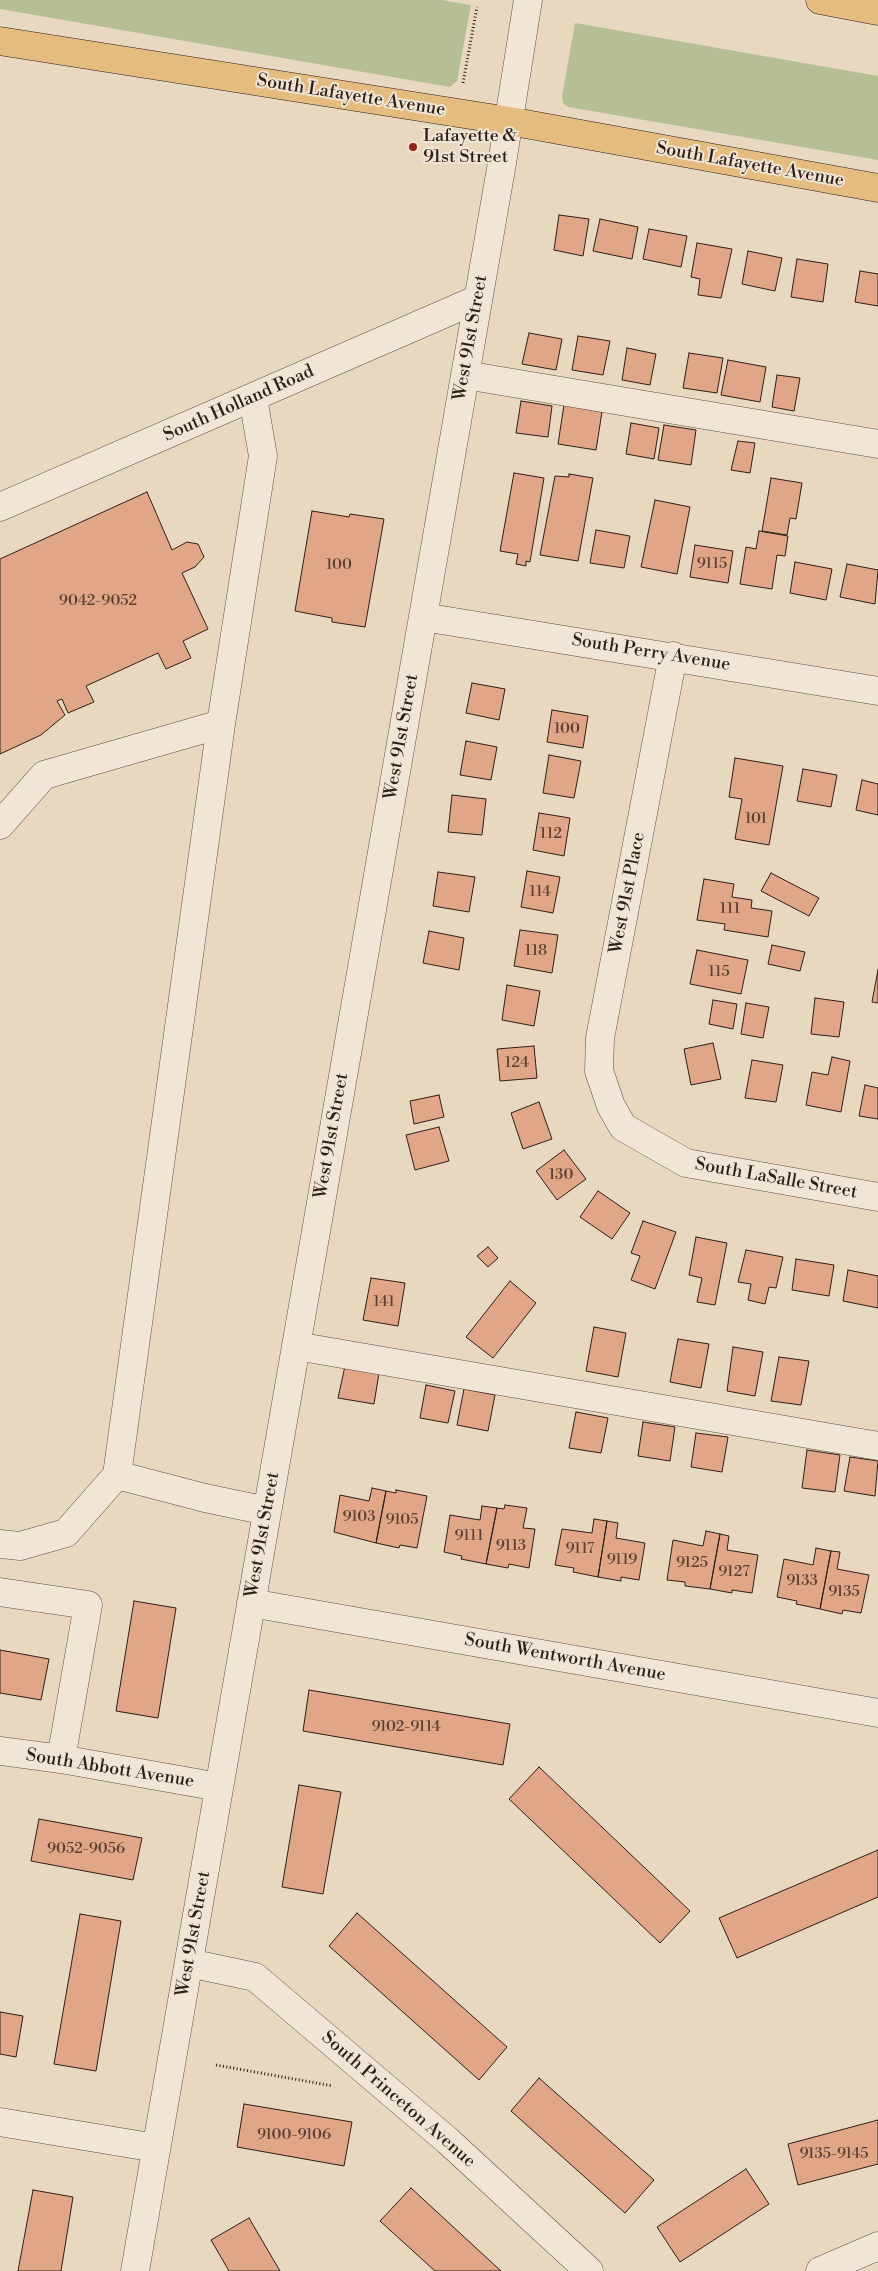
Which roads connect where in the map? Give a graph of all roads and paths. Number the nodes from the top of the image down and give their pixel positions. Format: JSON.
{"nodes":[{"id":1,"x":820,"y":0,"type":"edge"},
{"id":2,"x":477,"y":6,"type":"dead end"},
{"id":3,"x":526,"y":8,"type":"edge"},
{"id":4,"x":878,"y":10,"type":"edge"},
{"id":5,"x":0,"y":41,"type":"edge"},
{"id":6,"x":461,"y":90,"type":"dead end"},
{"id":7,"x":509,"y":121,"type":"junction"},
{"id":8,"x":878,"y":188,"type":"edge"},
{"id":9,"x":478,"y":299,"type":"junction"},
{"id":10,"x":465,"y":375,"type":"junction"},
{"id":11,"x":253,"y":398,"type":"junction"},
{"id":12,"x":878,"y":444,"type":"edge"},
{"id":13,"x":0,"y":508,"type":"edge"},
{"id":14,"x":423,"y":617,"type":"junction"},
{"id":15,"x":673,"y":656,"type":"junction"},
{"id":16,"x":878,"y":691,"type":"edge"},
{"id":17,"x":221,"y":724,"type":"junction"},
{"id":18,"x":0,"y":825,"type":"edge"},
{"id":19,"x":623,"y":1126,"type":"joint"},
{"id":20,"x":878,"y":1197,"type":"edge"},
{"id":21,"x":296,"y":1346,"type":"junction"},
{"id":22,"x":878,"y":1446,"type":"edge"},
{"id":23,"x":117,"y":1474,"type":"junction"},
{"id":24,"x":267,"y":1510,"type":"junction"},
{"id":25,"x":0,"y":1544,"type":"edge"},
{"id":26,"x":0,"y":1592,"type":"edge"},
{"id":27,"x":251,"y":1604,"type":"junction"},
{"id":28,"x":878,"y":1713,"type":"edge"},
{"id":29,"x":0,"y":1751,"type":"edge"},
{"id":30,"x":61,"y":1759,"type":"junction"},
{"id":31,"x":219,"y":1787,"type":"junction"},
{"id":32,"x":189,"y":1963,"type":"junction"},
{"id":33,"x":216,"y":2065,"type":"dead end"},
{"id":34,"x":337,"y":2086,"type":"dead end"},
{"id":35,"x":0,"y":2122,"type":"edge"},
{"id":36,"x":156,"y":2148,"type":"junction"},
{"id":37,"x":878,"y":2246,"type":"edge"},
{"id":38,"x":135,"y":2271,"type":"edge"},
{"id":39,"x":589,"y":2271,"type":"edge"},
{"id":40,"x":820,"y":2271,"type":"edge"}],
"edges":[{"from":1,"to":4,"type":"main road"},
{"from":2,"to":6,"type":"path"},
{"from":3,"to":7,"type":"street","name":"West 91st Street"},
{"from":5,"to":7,"type":"main road","name":"South Lafayette Avenue"},
{"from":7,"to":8,"type":"main road","name":"South Lafayette Avenue"},
{"from":7,"to":9,"type":"street","name":"West 91st Street"},
{"from":9,"to":10,"type":"street","name":"West 91st Street"},
{"from":9,"to":11,"type":"street","name":"South Holland Road"},
{"from":10,"to":12,"type":"street"},
{"from":10,"to":14,"type":"street","name":"West 91st Street"},
{"from":11,"to":13,"type":"street","name":"South Holland Road"},
{"from":11,"to":17,"type":"street"},
{"from":14,"to":15,"type":"street","name":"South Perry Avenue"},
{"from":14,"to":21,"type":"street","name":"West 91st Street"},
{"from":15,"to":16,"type":"street","name":"South Perry Avenue"},
{"from":15,"to":19,"type":"street","name":"West 91st Place"},
{"from":17,"to":18,"type":"street"},
{"from":17,"to":23,"type":"street"},
{"from":19,"to":20,"type":"street","name":"South LaSalle Street"},
{"from":21,"to":22,"type":"street"},
{"from":21,"to":24,"type":"street","name":"West 91st Street"},
{"from":23,"to":24,"type":"street"},
{"from":23,"to":25,"type":"street"},
{"from":24,"to":27,"type":"street","name":"West 91st Street"},
{"from":26,"to":30,"type":"street"},
{"from":27,"to":28,"type":"street","name":"South Wentworth Avenue"},
{"from":27,"to":31,"type":"street","name":"West 91st Street"},
{"from":29,"to":30,"type":"street","name":"South Abbott Avenue"},
{"from":30,"to":31,"type":"street","name":"South Abbott Avenue"},
{"from":31,"to":32,"type":"street","name":"West 91st Street"},
{"from":32,"to":36,"type":"street","name":"West 91st Street"},
{"from":32,"to":39,"type":"street","name":"South Princeton Avenue"},
{"from":33,"to":34,"type":"path"},
{"from":35,"to":36,"type":"street"},
{"from":36,"to":38,"type":"street","name":"West 91st Street"},
{"from":37,"to":40,"type":"street"}]}
